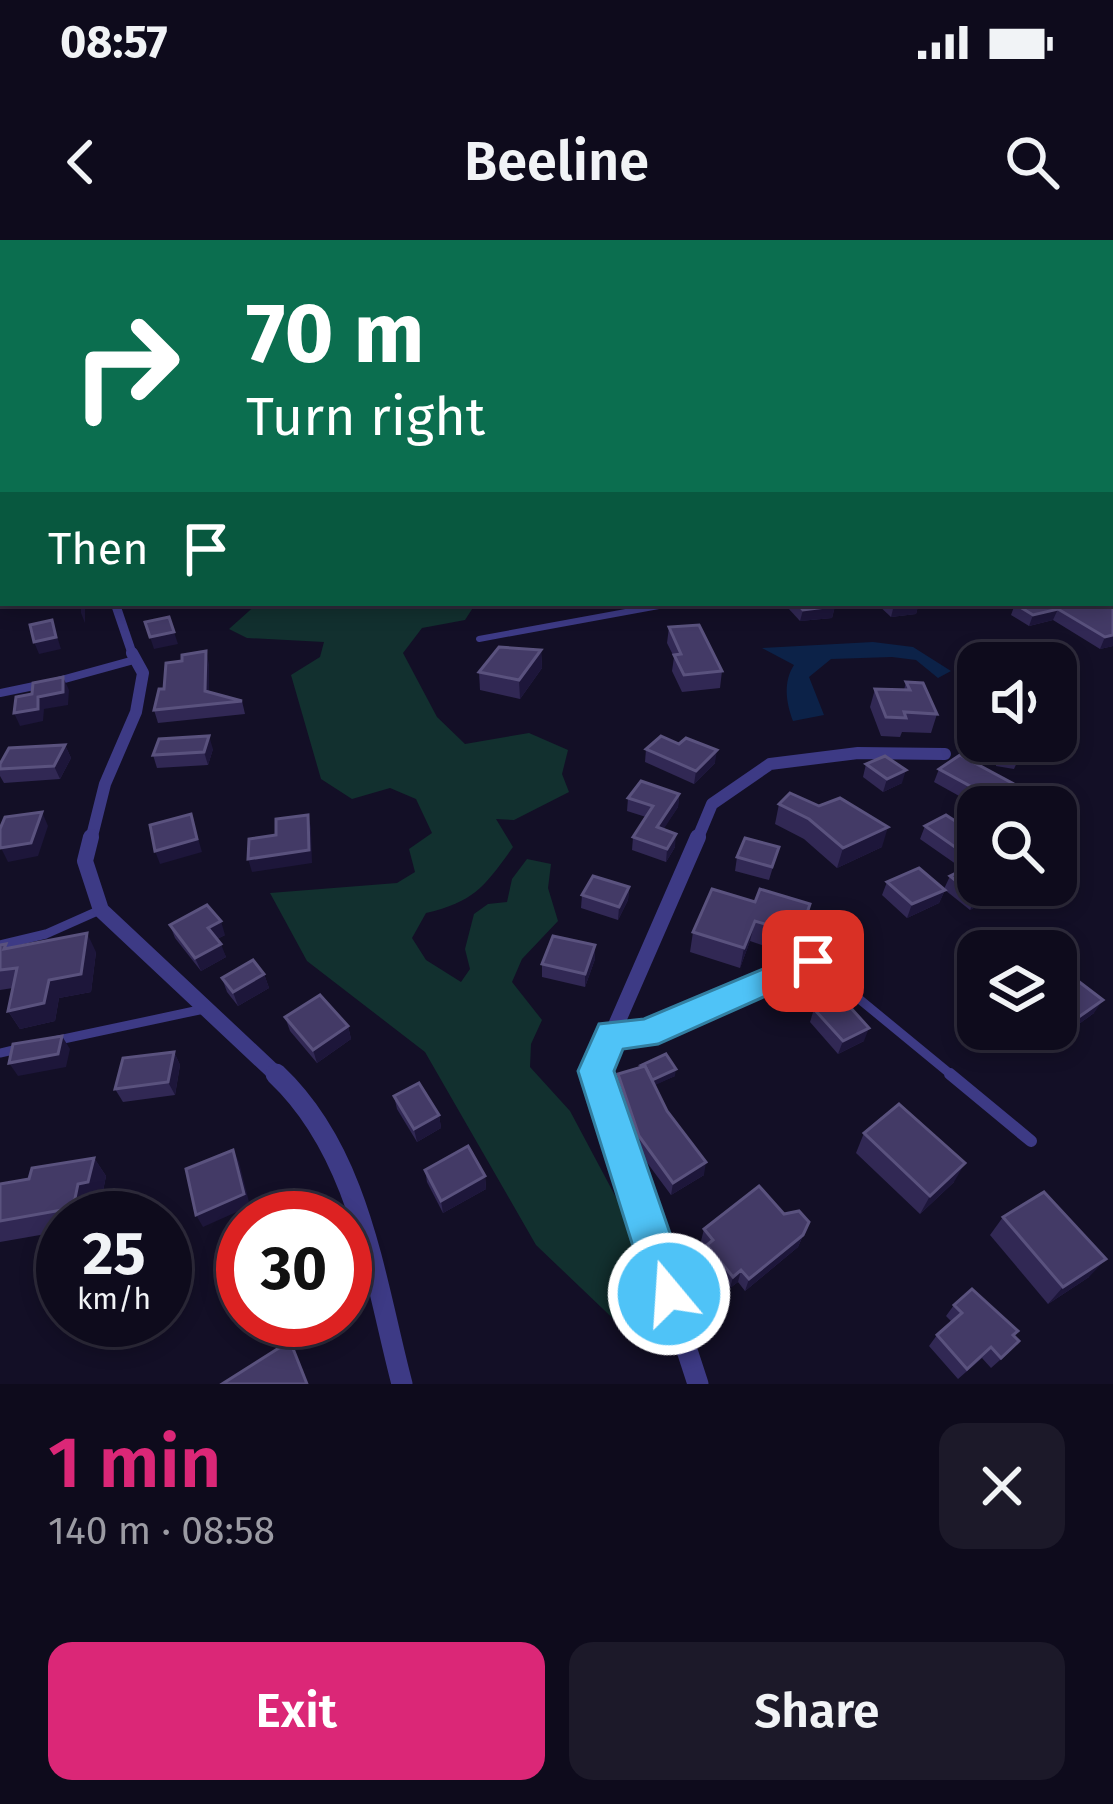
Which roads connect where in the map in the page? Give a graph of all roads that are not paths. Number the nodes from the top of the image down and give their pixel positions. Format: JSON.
{"nodes":[{"id":1,"x":117,"y":606,"type":"edge"},
{"id":2,"x":659,"y":606,"type":"edge"},
{"id":3,"x":479,"y":639,"type":"dead end"},
{"id":4,"x":134,"y":660,"type":"junction"},
{"id":5,"x":0,"y":693,"type":"edge"},
{"id":6,"x":945,"y":754,"type":"dead end"},
{"id":7,"x":101,"y":910,"type":"junction"},
{"id":8,"x":0,"y":945,"type":"edge"},
{"id":9,"x":207,"y":1009,"type":"junction"},
{"id":10,"x":612,"y":1035,"type":"junction"},
{"id":11,"x":0,"y":1053,"type":"edge"},
{"id":12,"x":1031,"y":1141,"type":"dead end"},
{"id":13,"x":402,"y":1384,"type":"edge"},
{"id":14,"x":698,"y":1384,"type":"edge"}],
"edges":[{"from":1,"to":4,"type":"street"},
{"from":2,"to":3,"type":"lane"},
{"from":4,"to":5,"type":"lane"},
{"from":4,"to":7,"type":"street"},
{"from":6,"to":10,"type":"street"},
{"from":7,"to":8,"type":"lane"},
{"from":7,"to":9,"type":"street"},
{"from":9,"to":11,"type":"lane"},
{"from":9,"to":13,"type":"street"},
{"from":10,"to":12,"type":"lane"},
{"from":10,"to":14,"type":"street"}]}
